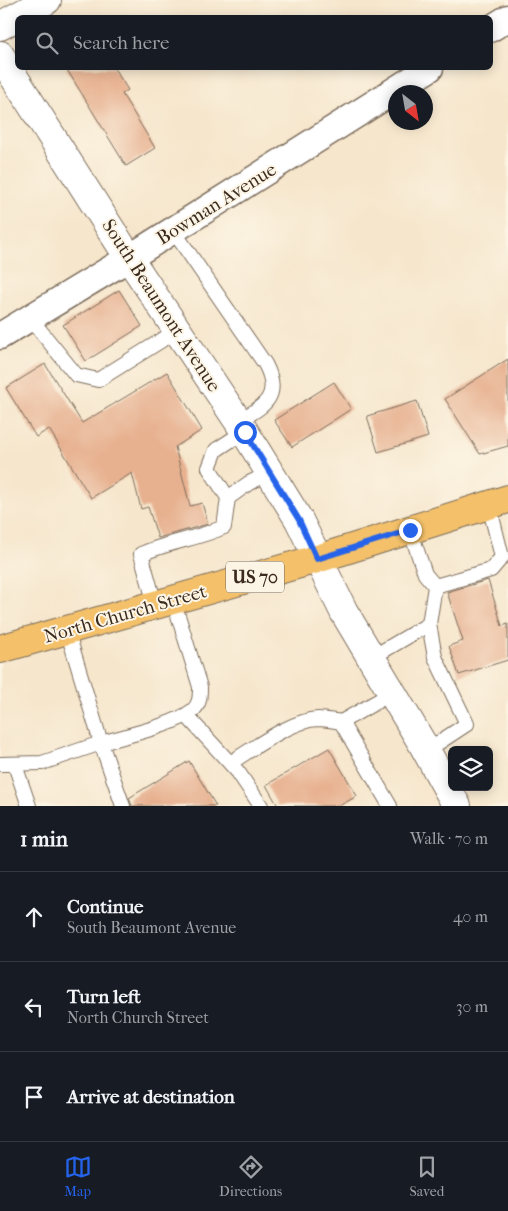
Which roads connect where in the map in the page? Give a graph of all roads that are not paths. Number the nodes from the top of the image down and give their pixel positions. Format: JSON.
{"nodes":[{"id":1,"x":46,"y":0,"type":"edge"},
{"id":2,"x":19,"y":15,"type":"edge"},
{"id":3,"x":15,"y":18,"type":"edge"},
{"id":4,"x":508,"y":18,"type":"edge"},
{"id":5,"x":0,"y":26,"type":"edge"},
{"id":6,"x":493,"y":27,"type":"edge"},
{"id":7,"x":0,"y":54,"type":"edge"},
{"id":8,"x":427,"y":70,"type":"edge"},
{"id":9,"x":173,"y":230,"type":"junction"},
{"id":10,"x":129,"y":258,"type":"junction"},
{"id":11,"x":30,"y":318,"type":"junction"},
{"id":12,"x":178,"y":330,"type":"junction"},
{"id":13,"x":0,"y":336,"type":"edge"},
{"id":14,"x":242,"y":426,"type":"junction"},
{"id":15,"x":270,"y":473,"type":"junction"},
{"id":16,"x":228,"y":498,"type":"junction"},
{"id":17,"x":499,"y":502,"type":"edge"},
{"id":18,"x":410,"y":530,"type":"junction"},
{"id":19,"x":317,"y":559,"type":"junction"},
{"id":20,"x":435,"y":586,"type":"junction"},
{"id":21,"x":164,"y":602,"type":"junction"},
{"id":22,"x":429,"y":624,"type":"junction"},
{"id":23,"x":67,"y":630,"type":"junction"},
{"id":24,"x":0,"y":649,"type":"edge"},
{"id":25,"x":372,"y":658,"type":"junction"},
{"id":26,"x":392,"y":693,"type":"junction"},
{"id":27,"x":186,"y":715,"type":"junction"},
{"id":28,"x":341,"y":722,"type":"junction"},
{"id":29,"x":101,"y":743,"type":"junction"},
{"id":30,"x":426,"y":750,"type":"junction"},
{"id":31,"x":230,"y":763,"type":"junction"},
{"id":32,"x":0,"y":764,"type":"edge"},
{"id":33,"x":15,"y":765,"type":"junction"},
{"id":34,"x":29,"y":806,"type":"edge"},
{"id":35,"x":123,"y":806,"type":"edge"},
{"id":36,"x":261,"y":806,"type":"edge"},
{"id":37,"x":390,"y":806,"type":"edge"},
{"id":38,"x":457,"y":806,"type":"edge"}],
"edges":[{"from":1,"to":2,"type":"street"},
{"from":3,"to":5,"type":"street"},
{"from":4,"to":6,"type":"street"},
{"from":7,"to":10,"type":"street","name":"South Beaumont Avenue"},
{"from":8,"to":9,"type":"street","name":"Bowman Avenue"},
{"from":9,"to":10,"type":"street","name":"Bowman Avenue"},
{"from":9,"to":14,"type":"lane"},
{"from":10,"to":11,"type":"street","name":"Bowman Avenue"},
{"from":10,"to":12,"type":"street","name":"South Beaumont Avenue"},
{"from":11,"to":12,"type":"lane"},
{"from":11,"to":13,"type":"street","name":"Bowman Avenue"},
{"from":12,"to":14,"type":"street","name":"South Beaumont Avenue"},
{"from":14,"to":15,"type":"street","name":"South Beaumont Avenue"},
{"from":14,"to":16,"type":"lane"},
{"from":15,"to":16,"type":"lane"},
{"from":15,"to":19,"type":"street","name":"South Beaumont Avenue"},
{"from":16,"to":21,"type":"lane"},
{"from":17,"to":18,"type":"main road","name":"North Church Street","number":"US 70"},
{"from":17,"to":20,"type":"lane"},
{"from":18,"to":19,"type":"main road","name":"North Church Street","number":"US 70"},
{"from":18,"to":20,"type":"lane"},
{"from":19,"to":21,"type":"main road","name":"North Church Street","number":"US 70"},
{"from":19,"to":25,"type":"street","name":"South Beaumont Avenue"},
{"from":20,"to":22,"type":"lane"},
{"from":21,"to":23,"type":"main road","name":"North Church Street","number":"US 70"},
{"from":21,"to":27,"type":"lane"},
{"from":22,"to":25,"type":"lane"},
{"from":22,"to":30,"type":"lane"},
{"from":23,"to":24,"type":"main road","name":"North Church Street","number":"US 70"},
{"from":23,"to":29,"type":"lane"},
{"from":25,"to":26,"type":"street","name":"South Beaumont Avenue"},
{"from":26,"to":28,"type":"lane"},
{"from":26,"to":30,"type":"street","name":"South Beaumont Avenue"},
{"from":27,"to":29,"type":"lane"},
{"from":27,"to":31,"type":"lane"},
{"from":28,"to":31,"type":"lane"},
{"from":28,"to":37,"type":"lane"},
{"from":29,"to":33,"type":"lane"},
{"from":29,"to":35,"type":"lane"},
{"from":30,"to":38,"type":"street","name":"South Beaumont Avenue"},
{"from":31,"to":36,"type":"lane"},
{"from":32,"to":33,"type":"lane"},
{"from":33,"to":34,"type":"lane"}]}
